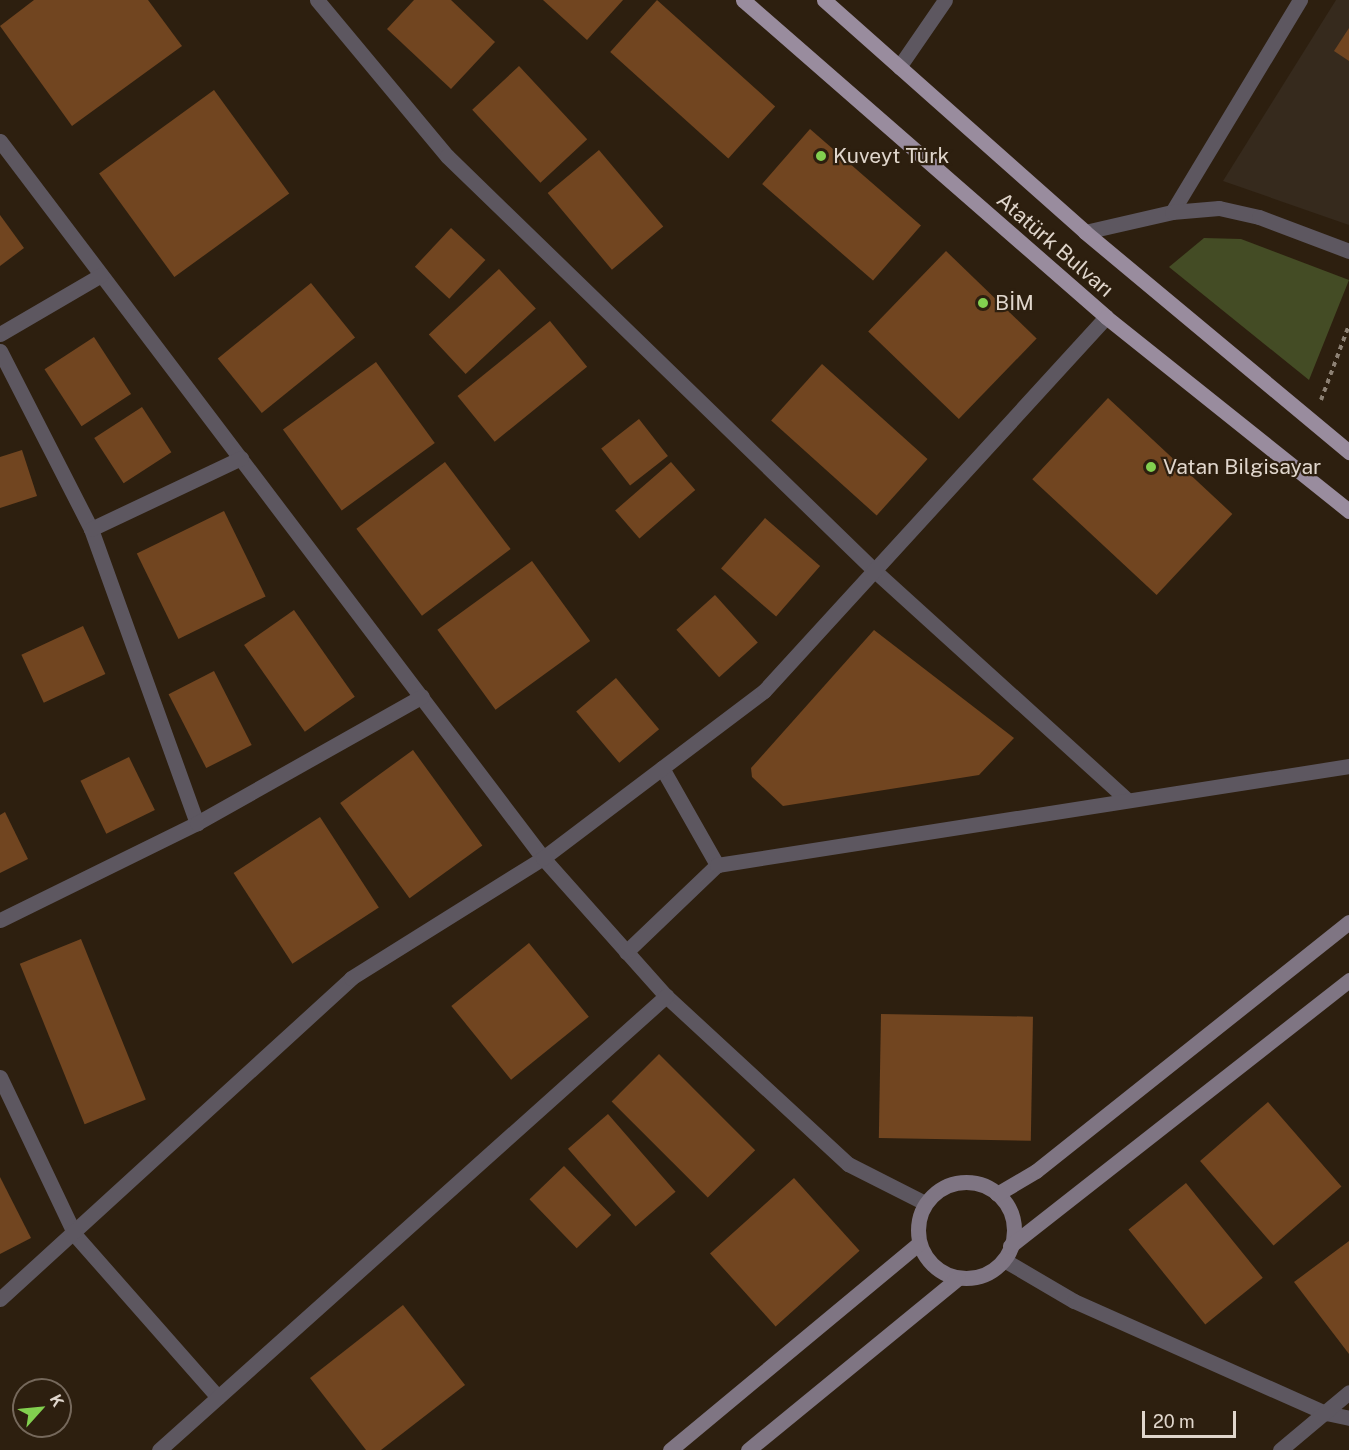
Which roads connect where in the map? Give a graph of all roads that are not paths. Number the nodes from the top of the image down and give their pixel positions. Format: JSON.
{"nodes":[{"id":1,"x":317,"y":0,"type":"edge"},
{"id":2,"x":743,"y":0,"type":"edge"},
{"id":3,"x":824,"y":0,"type":"edge"},
{"id":4,"x":945,"y":0,"type":"edge"},
{"id":5,"x":1300,"y":0,"type":"edge"},
{"id":6,"x":899,"y":67,"type":"junction"},
{"id":7,"x":0,"y":141,"type":"edge"},
{"id":8,"x":1172,"y":212,"type":"junction"},
{"id":9,"x":1085,"y":232,"type":"junction"},
{"id":10,"x":1349,"y":251,"type":"edge"},
{"id":11,"x":101,"y":275,"type":"junction"},
{"id":12,"x":1106,"y":317,"type":"junction"},
{"id":13,"x":0,"y":334,"type":"edge"},
{"id":14,"x":0,"y":351,"type":"edge"},
{"id":15,"x":1349,"y":452,"type":"edge"},
{"id":16,"x":241,"y":458,"type":"junction"},
{"id":17,"x":1349,"y":511,"type":"edge"},
{"id":18,"x":91,"y":529,"type":"junction"},
{"id":19,"x":876,"y":572,"type":"junction"},
{"id":20,"x":422,"y":696,"type":"junction"},
{"id":21,"x":1349,"y":766,"type":"edge"},
{"id":22,"x":662,"y":768,"type":"junction"},
{"id":23,"x":1125,"y":798,"type":"junction"},
{"id":24,"x":197,"y":823,"type":"junction"},
{"id":25,"x":543,"y":858,"type":"junction"},
{"id":26,"x":717,"y":865,"type":"junction"},
{"id":27,"x":0,"y":920,"type":"edge"},
{"id":28,"x":1349,"y":922,"type":"edge"},
{"id":29,"x":626,"y":952,"type":"junction"},
{"id":30,"x":1349,"y":980,"type":"edge"},
{"id":31,"x":666,"y":996,"type":"junction"},
{"id":32,"x":0,"y":1077,"type":"edge"},
{"id":33,"x":997,"y":1194,"type":"junction"},
{"id":34,"x":925,"y":1203,"type":"junction"},
{"id":35,"x":75,"y":1235,"type":"junction"},
{"id":36,"x":919,"y":1243,"type":"junction"},
{"id":37,"x":1010,"y":1246,"type":"junction"},
{"id":38,"x":1004,"y":1260,"type":"junction"},
{"id":39,"x":958,"y":1278,"type":"junction"},
{"id":40,"x":0,"y":1299,"type":"edge"},
{"id":41,"x":1349,"y":1392,"type":"edge"},
{"id":42,"x":218,"y":1397,"type":"junction"},
{"id":43,"x":1326,"y":1413,"type":"junction"},
{"id":44,"x":1349,"y":1418,"type":"edge"},
{"id":45,"x":159,"y":1450,"type":"edge"},
{"id":46,"x":670,"y":1450,"type":"edge"},
{"id":47,"x":748,"y":1450,"type":"edge"},
{"id":48,"x":1280,"y":1450,"type":"edge"}],
"edges":[{"from":1,"to":19,"type":"street"},
{"from":2,"to":12,"type":"main road","name":"Atatürk Bulvarı"},
{"from":3,"to":6,"type":"main road","name":"Atatürk Bulvarı"},
{"from":4,"to":6,"type":"street"},
{"from":5,"to":8,"type":"street"},
{"from":6,"to":9,"type":"main road","name":"Atatürk Bulvarı"},
{"from":7,"to":11,"type":"street"},
{"from":8,"to":9,"type":"street"},
{"from":8,"to":10,"type":"street"},
{"from":9,"to":15,"type":"main road","name":"Atatürk Bulvarı"},
{"from":11,"to":13,"type":"street"},
{"from":11,"to":16,"type":"street"},
{"from":12,"to":17,"type":"main road","name":"Atatürk Bulvarı"},
{"from":12,"to":19,"type":"street"},
{"from":14,"to":18,"type":"street"},
{"from":16,"to":18,"type":"street"},
{"from":16,"to":20,"type":"street"},
{"from":18,"to":24,"type":"street"},
{"from":19,"to":22,"type":"street"},
{"from":19,"to":23,"type":"street"},
{"from":20,"to":24,"type":"street"},
{"from":20,"to":25,"type":"street"},
{"from":21,"to":23,"type":"street"},
{"from":22,"to":25,"type":"street"},
{"from":22,"to":26,"type":"street"},
{"from":23,"to":26,"type":"street"},
{"from":24,"to":27,"type":"street"},
{"from":25,"to":29,"type":"street"},
{"from":25,"to":35,"type":"street"},
{"from":26,"to":29,"type":"street"},
{"from":28,"to":33,"type":"main road"},
{"from":29,"to":31,"type":"street"},
{"from":30,"to":37,"type":"main road"},
{"from":31,"to":34,"type":"street"},
{"from":31,"to":42,"type":"street"},
{"from":32,"to":35,"type":"street"},
{"from":33,"to":34,"type":"main road"},
{"from":33,"to":37,"type":"main road"},
{"from":34,"to":36,"type":"main road"},
{"from":35,"to":40,"type":"street"},
{"from":35,"to":42,"type":"street"},
{"from":36,"to":39,"type":"main road"},
{"from":36,"to":46,"type":"main road"},
{"from":37,"to":38,"type":"main road"},
{"from":38,"to":39,"type":"main road"},
{"from":38,"to":43,"type":"street"},
{"from":39,"to":47,"type":"main road"},
{"from":41,"to":43,"type":"street"},
{"from":42,"to":45,"type":"street"},
{"from":43,"to":44,"type":"street"},
{"from":43,"to":48,"type":"street"}]}
